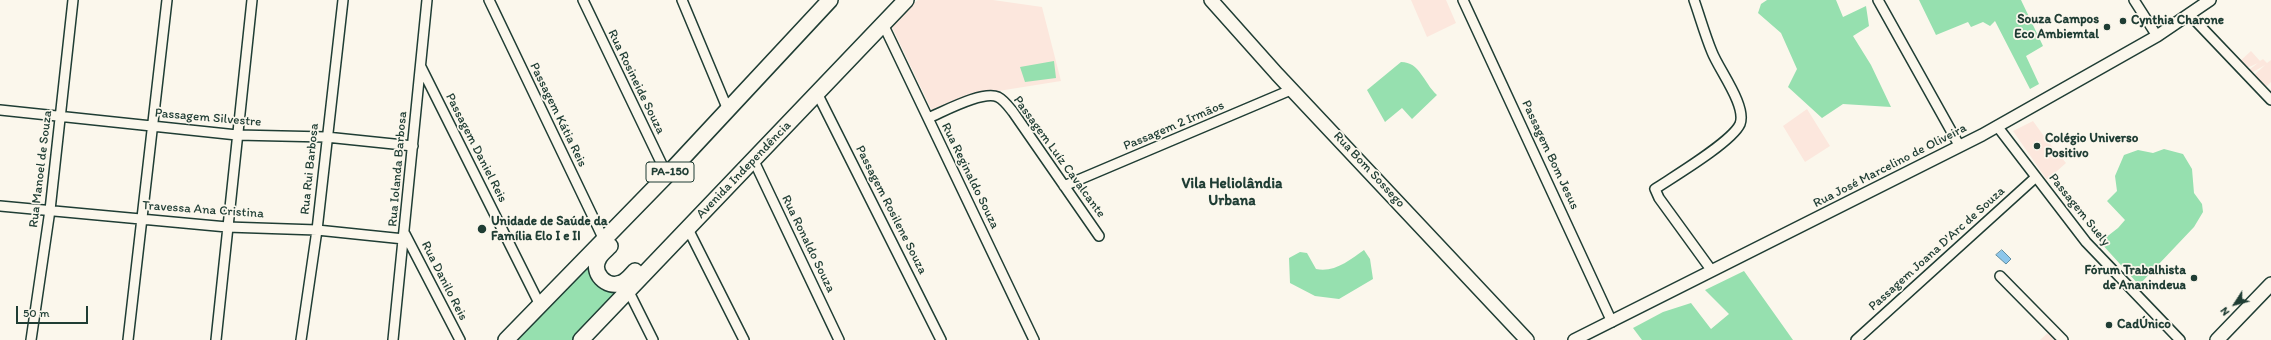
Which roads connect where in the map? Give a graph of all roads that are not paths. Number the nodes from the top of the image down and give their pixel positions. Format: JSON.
{"nodes":[{"id":1,"x":73,"y":0,"type":"edge"},
{"id":2,"x":167,"y":0,"type":"edge"},
{"id":3,"x":252,"y":0,"type":"edge"},
{"id":4,"x":343,"y":0,"type":"edge"},
{"id":5,"x":427,"y":0,"type":"edge"},
{"id":6,"x":489,"y":0,"type":"edge"},
{"id":7,"x":583,"y":0,"type":"edge"},
{"id":8,"x":682,"y":0,"type":"edge"},
{"id":9,"x":830,"y":0,"type":"edge"},
{"id":10,"x":906,"y":0,"type":"edge"},
{"id":11,"x":1211,"y":0,"type":"edge"},
{"id":12,"x":1463,"y":0,"type":"edge"},
{"id":13,"x":1694,"y":0,"type":"edge"},
{"id":14,"x":1878,"y":0,"type":"edge"},
{"id":15,"x":2134,"y":0,"type":"edge"},
{"id":16,"x":2210,"y":0,"type":"edge"},
{"id":17,"x":2189,"y":14,"type":"junction"},
{"id":18,"x":883,"y":24,"type":"junction"},
{"id":19,"x":2157,"y":36,"type":"junction"},
{"id":20,"x":421,"y":67,"type":"junction"},
{"id":21,"x":1293,"y":90,"type":"junction"},
{"id":22,"x":817,"y":93,"type":"junction"},
{"id":23,"x":2271,"y":100,"type":"edge"},
{"id":24,"x":0,"y":110,"type":"edge"},
{"id":25,"x":728,"y":110,"type":"junction"},
{"id":26,"x":61,"y":115,"type":"junction"},
{"id":27,"x":928,"y":118,"type":"junction"},
{"id":28,"x":153,"y":126,"type":"junction"},
{"id":29,"x":1997,"y":126,"type":"junction"},
{"id":30,"x":237,"y":135,"type":"junction"},
{"id":31,"x":326,"y":136,"type":"junction"},
{"id":32,"x":1960,"y":145,"type":"junction"},
{"id":33,"x":413,"y":146,"type":"junction"},
{"id":34,"x":688,"y":152,"type":"junction"},
{"id":35,"x":753,"y":159,"type":"junction"},
{"id":36,"x":667,"y":175,"type":"junction"},
{"id":37,"x":2036,"y":177,"type":"junction"},
{"id":38,"x":732,"y":182,"type":"junction"},
{"id":39,"x":1064,"y":186,"type":"junction"},
{"id":40,"x":0,"y":206,"type":"edge"},
{"id":41,"x":50,"y":210,"type":"junction"},
{"id":42,"x":142,"y":219,"type":"junction"},
{"id":43,"x":227,"y":227,"type":"junction"},
{"id":44,"x":688,"y":229,"type":"junction"},
{"id":45,"x":317,"y":230,"type":"junction"},
{"id":46,"x":405,"y":236,"type":"junction"},
{"id":47,"x":1099,"y":236,"type":"dead end"},
{"id":48,"x":604,"y":240,"type":"junction"},
{"id":49,"x":1712,"y":271,"type":"junction"},
{"id":50,"x":2000,"y":276,"type":"dead end"},
{"id":51,"x":2271,"y":284,"type":"edge"},
{"id":52,"x":628,"y":290,"type":"junction"},
{"id":53,"x":540,"y":305,"type":"junction"},
{"id":54,"x":1612,"y":322,"type":"junction"},
{"id":55,"x":31,"y":340,"type":"edge"},
{"id":56,"x":128,"y":340,"type":"edge"},
{"id":57,"x":216,"y":340,"type":"edge"},
{"id":58,"x":301,"y":340,"type":"edge"},
{"id":59,"x":393,"y":340,"type":"edge"},
{"id":60,"x":460,"y":340,"type":"edge"},
{"id":61,"x":506,"y":340,"type":"edge"},
{"id":62,"x":581,"y":340,"type":"edge"},
{"id":63,"x":653,"y":340,"type":"edge"},
{"id":64,"x":744,"y":340,"type":"edge"},
{"id":65,"x":839,"y":340,"type":"edge"},
{"id":66,"x":941,"y":340,"type":"edge"},
{"id":67,"x":1034,"y":340,"type":"edge"},
{"id":68,"x":1527,"y":340,"type":"edge"},
{"id":69,"x":1574,"y":340,"type":"edge"},
{"id":70,"x":1856,"y":340,"type":"edge"},
{"id":71,"x":2063,"y":340,"type":"edge"},
{"id":72,"x":2180,"y":340,"type":"edge"},
{"id":73,"x":2217,"y":340,"type":"edge"}],
"edges":[{"from":1,"to":26,"type":"street","name":"Rua Manoel de Souza"},
{"from":2,"to":28,"type":"street"},
{"from":3,"to":30,"type":"street"},
{"from":4,"to":31,"type":"street","name":"Rua Rui Barbosa"},
{"from":5,"to":20,"type":"street","name":"Rua Iolanda Barbosa"},
{"from":6,"to":48,"type":"street","name":"Passagem Kátia Reis"},
{"from":7,"to":36,"type":"street","name":"Rua Rosineide Souza"},
{"from":8,"to":25,"type":"street"},
{"from":9,"to":25,"type":"main road","number":"PA-150"},
{"from":10,"to":18,"type":"main road","name":"Avenida Independência"},
{"from":11,"to":21,"type":"main road","name":"Rua Bom Sossego"},
{"from":12,"to":54,"type":"street","name":"Passagem Bom Jesus"},
{"from":13,"to":49,"type":"street"},
{"from":14,"to":32,"type":"street"},
{"from":15,"to":19,"type":"street"},
{"from":16,"to":17,"type":"street","name":"Rua José Marcelino de Oliveira"},
{"from":17,"to":19,"type":"street","name":"Rua José Marcelino de Oliveira"},
{"from":17,"to":23,"type":"street"},
{"from":18,"to":22,"type":"main road","name":"Avenida Independência"},
{"from":18,"to":27,"type":"street","name":"Rua Reginaldo Souza"},
{"from":19,"to":29,"type":"street","name":"Rua José Marcelino de Oliveira"},
{"from":20,"to":33,"type":"street","name":"Rua Iolanda Barbosa"},
{"from":20,"to":53,"type":"street","name":"Passagem Daniel Reis"},
{"from":21,"to":39,"type":"street","name":"Passagem 2 Irmãos"},
{"from":21,"to":68,"type":"main road","name":"Rua Bom Sossego"},
{"from":22,"to":35,"type":"main road","name":"Avenida Independência"},
{"from":22,"to":66,"type":"street","name":"Passagem Rosilene Souza"},
{"from":24,"to":26,"type":"street","name":"Passagem Silvestre"},
{"from":25,"to":34,"type":"main road","number":"PA-150"},
{"from":26,"to":28,"type":"street","name":"Passagem Silvestre"},
{"from":26,"to":41,"type":"street","name":"Rua Manoel de Souza"},
{"from":27,"to":39,"type":"street","name":"Passagem Luíz Cavalcante"},
{"from":27,"to":67,"type":"street","name":"Rua Reginaldo Souza"},
{"from":28,"to":30,"type":"street","name":"Passagem Silvestre"},
{"from":28,"to":42,"type":"street"},
{"from":29,"to":32,"type":"street","name":"Rua José Marcelino de Oliveira"},
{"from":29,"to":37,"type":"street","name":"Passagem Suely"},
{"from":30,"to":31,"type":"street","name":"Passagem Silvestre"},
{"from":30,"to":43,"type":"street"},
{"from":31,"to":33,"type":"street","name":"Passagem Silvestre"},
{"from":31,"to":45,"type":"street","name":"Rua Rui Barbosa"},
{"from":32,"to":49,"type":"street","name":"Rua José Marcelino de Oliveira"},
{"from":33,"to":46,"type":"street","name":"Rua Iolanda Barbosa"},
{"from":34,"to":36,"type":"main road","number":"PA-150"},
{"from":34,"to":38,"type":"main road"},
{"from":35,"to":38,"type":"main road","name":"Avenida Independência"},
{"from":35,"to":65,"type":"street","name":"Rua Ronaldo Souza"},
{"from":36,"to":48,"type":"main road","number":"PA-150"},
{"from":37,"to":70,"type":"street","name":"Passagem Joana D'Arc de Souza"},
{"from":37,"to":72,"type":"street","name":"Passagem Suely"},
{"from":38,"to":44,"type":"main road","name":"Avenida Independência"},
{"from":39,"to":47,"type":"street","name":"Passagem Luíz Cavalcante"},
{"from":40,"to":41,"type":"street","name":"Travessa Ana Cristina"},
{"from":41,"to":42,"type":"street","name":"Travessa Ana Cristina"},
{"from":41,"to":55,"type":"street","name":"Rua Manoel de Souza"},
{"from":42,"to":43,"type":"street","name":"Travessa Ana Cristina"},
{"from":42,"to":56,"type":"street"},
{"from":43,"to":45,"type":"street","name":"Travessa Ana Cristina"},
{"from":43,"to":57,"type":"street"},
{"from":44,"to":52,"type":"main road","name":"Avenida Independência"},
{"from":44,"to":64,"type":"street"},
{"from":45,"to":46,"type":"street","name":"Travessa Ana Cristina"},
{"from":45,"to":58,"type":"street","name":"Rua Rui Barbosa"},
{"from":46,"to":59,"type":"street","name":"Rua Iolanda Barbosa"},
{"from":46,"to":60,"type":"street","name":"Rua Danilo Reis"},
{"from":48,"to":53,"type":"main road","number":"PA-150"},
{"from":49,"to":54,"type":"street","name":"Rua José Marcelino de Oliveira"},
{"from":50,"to":71,"type":"street"},
{"from":51,"to":73,"type":"main road"},
{"from":52,"to":62,"type":"main road","name":"Avenida Independência"},
{"from":52,"to":63,"type":"street"},
{"from":53,"to":61,"type":"main road","number":"PA-150"},
{"from":54,"to":69,"type":"street","name":"Rua José Marcelino de Oliveira"}]}
